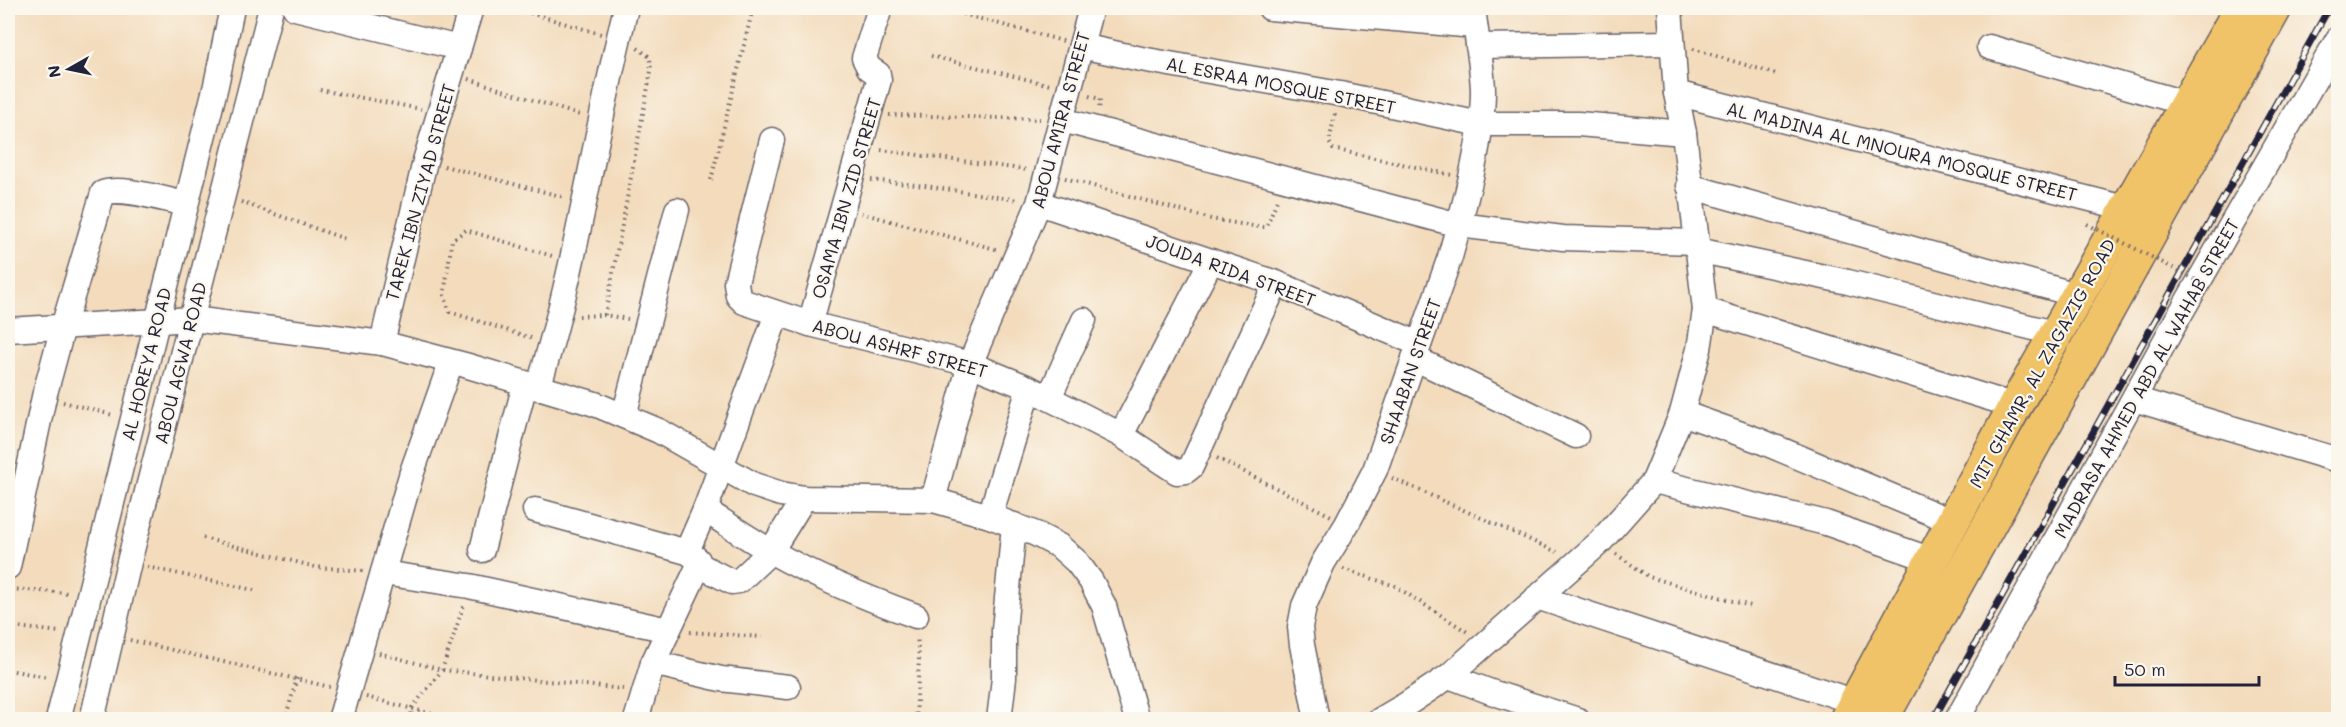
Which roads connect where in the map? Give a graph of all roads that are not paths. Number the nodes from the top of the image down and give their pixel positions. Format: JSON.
{"nodes":[{"id":1,"x":232,"y":8,"type":"edge"},
{"id":2,"x":271,"y":8,"type":"edge"},
{"id":3,"x":295,"y":8,"type":"edge"},
{"id":4,"x":471,"y":8,"type":"edge"},
{"id":5,"x":626,"y":8,"type":"edge"},
{"id":6,"x":880,"y":8,"type":"edge"},
{"id":7,"x":1091,"y":8,"type":"edge"},
{"id":8,"x":1270,"y":8,"type":"edge"},
{"id":9,"x":1670,"y":8,"type":"edge"},
{"id":10,"x":2241,"y":8,"type":"edge"},
{"id":11,"x":2275,"y":8,"type":"edge"},
{"id":12,"x":1476,"y":26,"type":"edge"},
{"id":13,"x":2338,"y":39,"type":"edge"},
{"id":14,"x":1671,"y":43,"type":"junction"},
{"id":15,"x":1081,"y":46,"type":"junction"},
{"id":16,"x":1989,"y":47,"type":"dead end"},
{"id":17,"x":459,"y":48,"type":"junction"},
{"id":18,"x":1676,"y":93,"type":"junction"},
{"id":19,"x":2188,"y":104,"type":"junction"},
{"id":20,"x":1062,"y":120,"type":"junction"},
{"id":21,"x":1480,"y":123,"type":"junction"},
{"id":22,"x":1684,"y":133,"type":"junction"},
{"id":23,"x":772,"y":140,"type":"dead end"},
{"id":24,"x":1689,"y":186,"type":"junction"},
{"id":25,"x":1039,"y":203,"type":"junction"},
{"id":26,"x":186,"y":204,"type":"junction"},
{"id":27,"x":2129,"y":209,"type":"junction"},
{"id":28,"x":677,"y":210,"type":"dead end"},
{"id":29,"x":1459,"y":225,"type":"junction"},
{"id":30,"x":1697,"y":246,"type":"junction"},
{"id":31,"x":1210,"y":261,"type":"junction"},
{"id":32,"x":1276,"y":283,"type":"junction"},
{"id":33,"x":2080,"y":296,"type":"junction"},
{"id":34,"x":1705,"y":310,"type":"junction"},
{"id":35,"x":777,"y":314,"type":"junction"},
{"id":36,"x":192,"y":319,"type":"junction"},
{"id":37,"x":1084,"y":320,"type":"dead end"},
{"id":38,"x":156,"y":321,"type":"junction"},
{"id":39,"x":810,"y":324,"type":"junction"},
{"id":40,"x":63,"y":327,"type":"junction"},
{"id":41,"x":8,"y":330,"type":"edge"},
{"id":42,"x":2058,"y":334,"type":"junction"},
{"id":43,"x":382,"y":343,"type":"junction"},
{"id":44,"x":1417,"y":351,"type":"junction"},
{"id":45,"x":451,"y":362,"type":"junction"},
{"id":46,"x":970,"y":364,"type":"junction"},
{"id":47,"x":532,"y":386,"type":"junction"},
{"id":48,"x":1039,"y":393,"type":"junction"},
{"id":49,"x":2134,"y":399,"type":"junction"},
{"id":50,"x":2015,"y":406,"type":"junction"},
{"id":51,"x":1682,"y":413,"type":"junction"},
{"id":52,"x":624,"y":416,"type":"junction"},
{"id":53,"x":1121,"y":435,"type":"junction"},
{"id":54,"x":1575,"y":435,"type":"dead end"},
{"id":55,"x":2338,"y":460,"type":"edge"},
{"id":56,"x":722,"y":465,"type":"junction"},
{"id":57,"x":1654,"y":481,"type":"junction"},
{"id":58,"x":804,"y":498,"type":"junction"},
{"id":59,"x":933,"y":500,"type":"junction"},
{"id":60,"x":535,"y":510,"type":"dead end"},
{"id":61,"x":705,"y":510,"type":"junction"},
{"id":62,"x":990,"y":516,"type":"junction"},
{"id":63,"x":1953,"y":522,"type":"junction"},
{"id":64,"x":1014,"y":525,"type":"junction"},
{"id":65,"x":482,"y":550,"type":"dead end"},
{"id":66,"x":771,"y":551,"type":"junction"},
{"id":67,"x":693,"y":559,"type":"junction"},
{"id":68,"x":1932,"y":560,"type":"junction"},
{"id":69,"x":8,"y":567,"type":"edge"},
{"id":70,"x":383,"y":573,"type":"junction"},
{"id":71,"x":1537,"y":597,"type":"junction"},
{"id":72,"x":916,"y":616,"type":"dead end"},
{"id":73,"x":668,"y":630,"type":"junction"},
{"id":74,"x":654,"y":663,"type":"junction"},
{"id":75,"x":1449,"y":676,"type":"junction"},
{"id":76,"x":788,"y":687,"type":"dead end"},
{"id":77,"x":1861,"y":714,"type":"edge"},
{"id":78,"x":58,"y":720,"type":"edge"},
{"id":79,"x":92,"y":720,"type":"edge"},
{"id":80,"x":340,"y":720,"type":"edge"},
{"id":81,"x":636,"y":720,"type":"edge"},
{"id":82,"x":999,"y":720,"type":"edge"},
{"id":83,"x":1137,"y":720,"type":"edge"},
{"id":84,"x":1317,"y":720,"type":"edge"},
{"id":85,"x":1380,"y":720,"type":"edge"},
{"id":86,"x":1578,"y":720,"type":"edge"},
{"id":87,"x":1957,"y":720,"type":"edge"}],
"edges":[{"from":1,"to":26,"type":"street","name":"AL HOREYA ROAD"},
{"from":2,"to":36,"type":"street","name":"ABOU AGWA ROAD"},
{"from":3,"to":17,"type":"street"},
{"from":4,"to":17,"type":"street","name":"TAREK IBN ZIYAD STREET"},
{"from":5,"to":47,"type":"street"},
{"from":6,"to":39,"type":"street","name":"OSAMA IBN ZID STREET"},
{"from":7,"to":15,"type":"street","name":"ABOU AMIRA STREET"},
{"from":8,"to":12,"type":"street"},
{"from":9,"to":14,"type":"street"},
{"from":10,"to":19,"type":"highway","name":"MIT GHAMR, AL ZAGAZIG ROAD"},
{"from":11,"to":77,"type":"highway","name":"MIT GHAMR, AL ZAGAZIG ROAD"},
{"from":12,"to":14,"type":"street"},
{"from":12,"to":21,"type":"street","name":"SHAABAN STREET"},
{"from":13,"to":49,"type":"street","name":"MADRASA AHMED ABD AL WAHAB STREET"},
{"from":14,"to":18,"type":"street"},
{"from":15,"to":20,"type":"street","name":"ABOU AMIRA STREET"},
{"from":15,"to":21,"type":"street","name":"AL ESRAA MOSQUE STREET"},
{"from":16,"to":19,"type":"street"},
{"from":17,"to":43,"type":"street","name":"TAREK IBN ZIYAD STREET"},
{"from":18,"to":22,"type":"street"},
{"from":18,"to":27,"type":"street","name":"AL MADINA AL MNOURA MOSQUE STREET"},
{"from":19,"to":27,"type":"highway","name":"MIT GHAMR, AL ZAGAZIG ROAD"},
{"from":20,"to":25,"type":"street","name":"ABOU AMIRA STREET"},
{"from":20,"to":29,"type":"street"},
{"from":21,"to":22,"type":"street","name":"AL ESRAA MOSQUE STREET"},
{"from":21,"to":29,"type":"street","name":"SHAABAN STREET"},
{"from":22,"to":24,"type":"street"},
{"from":23,"to":35,"type":"street","name":"ABOU ASHRF STREET"},
{"from":24,"to":30,"type":"street"},
{"from":24,"to":33,"type":"street"},
{"from":25,"to":31,"type":"street","name":"JOUDA RIDA STREET"},
{"from":25,"to":46,"type":"street","name":"ABOU AMIRA STREET"},
{"from":26,"to":38,"type":"street","name":"AL HOREYA ROAD"},
{"from":26,"to":40,"type":"street"},
{"from":27,"to":33,"type":"highway","name":"MIT GHAMR, AL ZAGAZIG ROAD"},
{"from":28,"to":52,"type":"street"},
{"from":29,"to":30,"type":"street"},
{"from":29,"to":44,"type":"street","name":"SHAABAN STREET"},
{"from":30,"to":34,"type":"street"},
{"from":30,"to":42,"type":"street"},
{"from":31,"to":32,"type":"street","name":"JOUDA RIDA STREET"},
{"from":31,"to":53,"type":"street"},
{"from":32,"to":44,"type":"street","name":"JOUDA RIDA STREET"},
{"from":32,"to":53,"type":"street","name":"ABOU ASHRF STREET"},
{"from":33,"to":42,"type":"highway","name":"MIT GHAMR, AL ZAGAZIG ROAD"},
{"from":34,"to":50,"type":"street"},
{"from":34,"to":51,"type":"street"},
{"from":35,"to":39,"type":"street","name":"ABOU ASHRF STREET"},
{"from":35,"to":56,"type":"street"},
{"from":36,"to":38,"type":"street"},
{"from":36,"to":43,"type":"street"},
{"from":36,"to":79,"type":"street","name":"ABOU AGWA ROAD"},
{"from":37,"to":48,"type":"street"},
{"from":38,"to":40,"type":"street"},
{"from":38,"to":78,"type":"street","name":"AL HOREYA ROAD"},
{"from":39,"to":46,"type":"street","name":"ABOU ASHRF STREET"},
{"from":40,"to":41,"type":"street"},
{"from":40,"to":69,"type":"street"},
{"from":42,"to":50,"type":"highway","name":"MIT GHAMR, AL ZAGAZIG ROAD"},
{"from":43,"to":45,"type":"street"},
{"from":44,"to":54,"type":"street","name":"JOUDA RIDA STREET"},
{"from":44,"to":84,"type":"street","name":"SHAABAN STREET"},
{"from":45,"to":47,"type":"street"},
{"from":45,"to":70,"type":"street"},
{"from":46,"to":48,"type":"street","name":"ABOU ASHRF STREET"},
{"from":46,"to":59,"type":"street","name":"ABOU AMIRA STREET"},
{"from":47,"to":52,"type":"street"},
{"from":47,"to":65,"type":"street"},
{"from":48,"to":53,"type":"street","name":"ABOU ASHRF STREET"},
{"from":48,"to":62,"type":"street"},
{"from":49,"to":55,"type":"street"},
{"from":49,"to":87,"type":"street","name":"MADRASA AHMED ABD AL WAHAB STREET"},
{"from":50,"to":63,"type":"highway","name":"MIT GHAMR, AL ZAGAZIG ROAD"},
{"from":51,"to":57,"type":"street"},
{"from":51,"to":63,"type":"street"},
{"from":52,"to":56,"type":"street"},
{"from":56,"to":58,"type":"street"},
{"from":56,"to":61,"type":"street"},
{"from":57,"to":68,"type":"street"},
{"from":57,"to":71,"type":"street"},
{"from":58,"to":59,"type":"street"},
{"from":58,"to":66,"type":"street"},
{"from":59,"to":62,"type":"street"},
{"from":60,"to":67,"type":"street"},
{"from":61,"to":66,"type":"street"},
{"from":61,"to":67,"type":"street"},
{"from":62,"to":64,"type":"street"},
{"from":63,"to":68,"type":"highway","name":"MIT GHAMR, AL ZAGAZIG ROAD"},
{"from":64,"to":82,"type":"street"},
{"from":64,"to":83,"type":"street"},
{"from":66,"to":67,"type":"street"},
{"from":66,"to":72,"type":"street"},
{"from":67,"to":73,"type":"street"},
{"from":68,"to":77,"type":"highway","name":"MIT GHAMR, AL ZAGAZIG ROAD"},
{"from":70,"to":73,"type":"street"},
{"from":70,"to":80,"type":"street"},
{"from":71,"to":75,"type":"street"},
{"from":71,"to":77,"type":"street"},
{"from":73,"to":74,"type":"street"},
{"from":74,"to":76,"type":"street"},
{"from":74,"to":81,"type":"street"},
{"from":75,"to":85,"type":"street"},
{"from":75,"to":86,"type":"street"}]}
